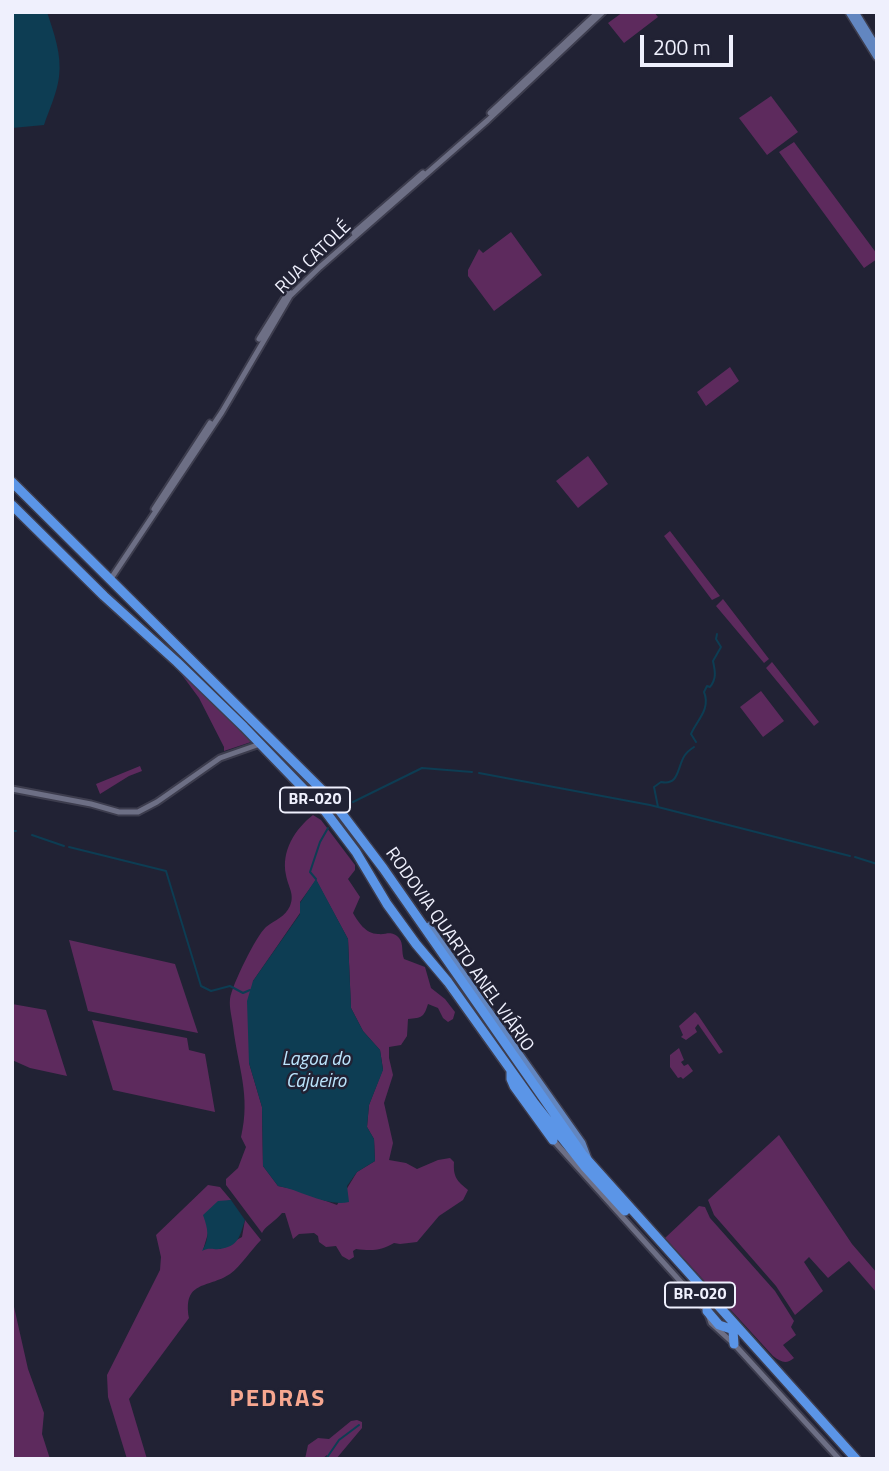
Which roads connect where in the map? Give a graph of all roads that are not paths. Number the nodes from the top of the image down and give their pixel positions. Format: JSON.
{"nodes":[{"id":1,"x":601,"y":12,"type":"edge"},
{"id":2,"x":849,"y":12,"type":"edge"},
{"id":3,"x":855,"y":12,"type":"edge"},
{"id":4,"x":877,"y":48,"type":"edge"},
{"id":5,"x":877,"y":57,"type":"edge"},
{"id":6,"x":12,"y":482,"type":"edge"},
{"id":7,"x":16,"y":508,"type":"edge"},
{"id":8,"x":40,"y":510,"type":"junction"},
{"id":9,"x":57,"y":527,"type":"junction"},
{"id":10,"x":48,"y":541,"type":"junction"},
{"id":11,"x":109,"y":579,"type":"junction"},
{"id":12,"x":250,"y":716,"type":"junction"},
{"id":13,"x":241,"y":724,"type":"junction"},
{"id":14,"x":253,"y":736,"type":"junction"},
{"id":15,"x":261,"y":744,"type":"junction"},
{"id":16,"x":250,"y":747,"type":"junction"},
{"id":17,"x":296,"y":763,"type":"junction"},
{"id":18,"x":286,"y":769,"type":"junction"},
{"id":19,"x":12,"y":789,"type":"edge"},
{"id":20,"x":383,"y":868,"type":"junction"},
{"id":21,"x":411,"y":908,"type":"junction"},
{"id":22,"x":396,"y":916,"type":"junction"},
{"id":23,"x":508,"y":1037,"type":"junction"},
{"id":24,"x":517,"y":1061,"type":"junction"},
{"id":25,"x":558,"y":1134,"type":"junction"},
{"id":26,"x":588,"y":1160,"type":"junction"},
{"id":27,"x":707,"y":1311,"type":"junction"},
{"id":28,"x":732,"y":1330,"type":"junction"},
{"id":29,"x":734,"y":1344,"type":"junction"},
{"id":30,"x":839,"y":1459,"type":"edge"},
{"id":31,"x":849,"y":1459,"type":"edge"},
{"id":32,"x":856,"y":1459,"type":"edge"}],
"edges":[{"from":1,"to":11,"type":"street","name":"RUA CATOLÉ"},
{"from":2,"to":5,"type":"main road"},
{"from":3,"to":4,"type":"main road"},
{"from":6,"to":8,"type":"highway","name":"RODOVIA QUARTO ANEL VIÁRIO","number":"BR-020"},
{"from":7,"to":8,"type":"highway"},
{"from":7,"to":10,"type":"highway","name":"RODOVIA QUARTO ANEL VIÁRIO","number":"BR-020"},
{"from":8,"to":9,"type":"highway","name":"RODOVIA QUARTO ANEL VIÁRIO","number":"BR-020"},
{"from":9,"to":10,"type":"highway"},
{"from":9,"to":11,"type":"highway","name":"RODOVIA QUARTO ANEL VIÁRIO","number":"BR-020"},
{"from":10,"to":13,"type":"highway","name":"RODOVIA QUARTO ANEL VIÁRIO","number":"BR-020"},
{"from":11,"to":12,"type":"highway","name":"RODOVIA QUARTO ANEL VIÁRIO","number":"BR-020"},
{"from":12,"to":13,"type":"highway"},
{"from":12,"to":17,"type":"highway","name":"RODOVIA QUARTO ANEL VIÁRIO","number":"BR-020"},
{"from":13,"to":14,"type":"highway","name":"RODOVIA QUARTO ANEL VIÁRIO","number":"BR-020"},
{"from":14,"to":15,"type":"highway","name":"RODOVIA QUARTO ANEL VIÁRIO","number":"BR-020"},
{"from":14,"to":16,"type":"highway"},
{"from":15,"to":16,"type":"street"},
{"from":15,"to":18,"type":"highway","name":"RODOVIA QUARTO ANEL VIÁRIO","number":"BR-020"},
{"from":16,"to":19,"type":"street"},
{"from":17,"to":18,"type":"highway"},
{"from":17,"to":20,"type":"highway","name":"RODOVIA QUARTO ANEL VIÁRIO","number":"BR-020"},
{"from":18,"to":22,"type":"highway","name":"RODOVIA QUARTO ANEL VIÁRIO","number":"BR-020"},
{"from":20,"to":21,"type":"highway","name":"RODOVIA QUARTO ANEL VIÁRIO","number":"BR-020"},
{"from":20,"to":23,"type":"main road","number":"BR-020"},
{"from":21,"to":22,"type":"highway"},
{"from":21,"to":24,"type":"highway","name":"RODOVIA QUARTO ANEL VIÁRIO","number":"BR-020"},
{"from":22,"to":25,"type":"highway","name":"RODOVIA QUARTO ANEL VIÁRIO","number":"BR-020"},
{"from":23,"to":24,"type":"highway"},
{"from":23,"to":26,"type":"main road","number":"BR-020"},
{"from":24,"to":25,"type":"highway","name":"RODOVIA QUARTO ANEL VIÁRIO","number":"BR-020"},
{"from":25,"to":26,"type":"highway","name":"RODOVIA QUARTO ANEL VIÁRIO","number":"BR-020"},
{"from":25,"to":27,"type":"street"},
{"from":25,"to":28,"type":"highway","name":"RODOVIA QUARTO ANEL VIÁRIO","number":"BR-020"},
{"from":26,"to":32,"type":"highway","name":"RODOVIA QUARTO ANEL VIÁRIO","number":"BR-020"},
{"from":27,"to":28,"type":"highway"},
{"from":27,"to":29,"type":"street"},
{"from":28,"to":29,"type":"highway"},
{"from":28,"to":31,"type":"highway","name":"RODOVIA QUARTO ANEL VIÁRIO","number":"BR-020"},
{"from":29,"to":30,"type":"street"}]}
